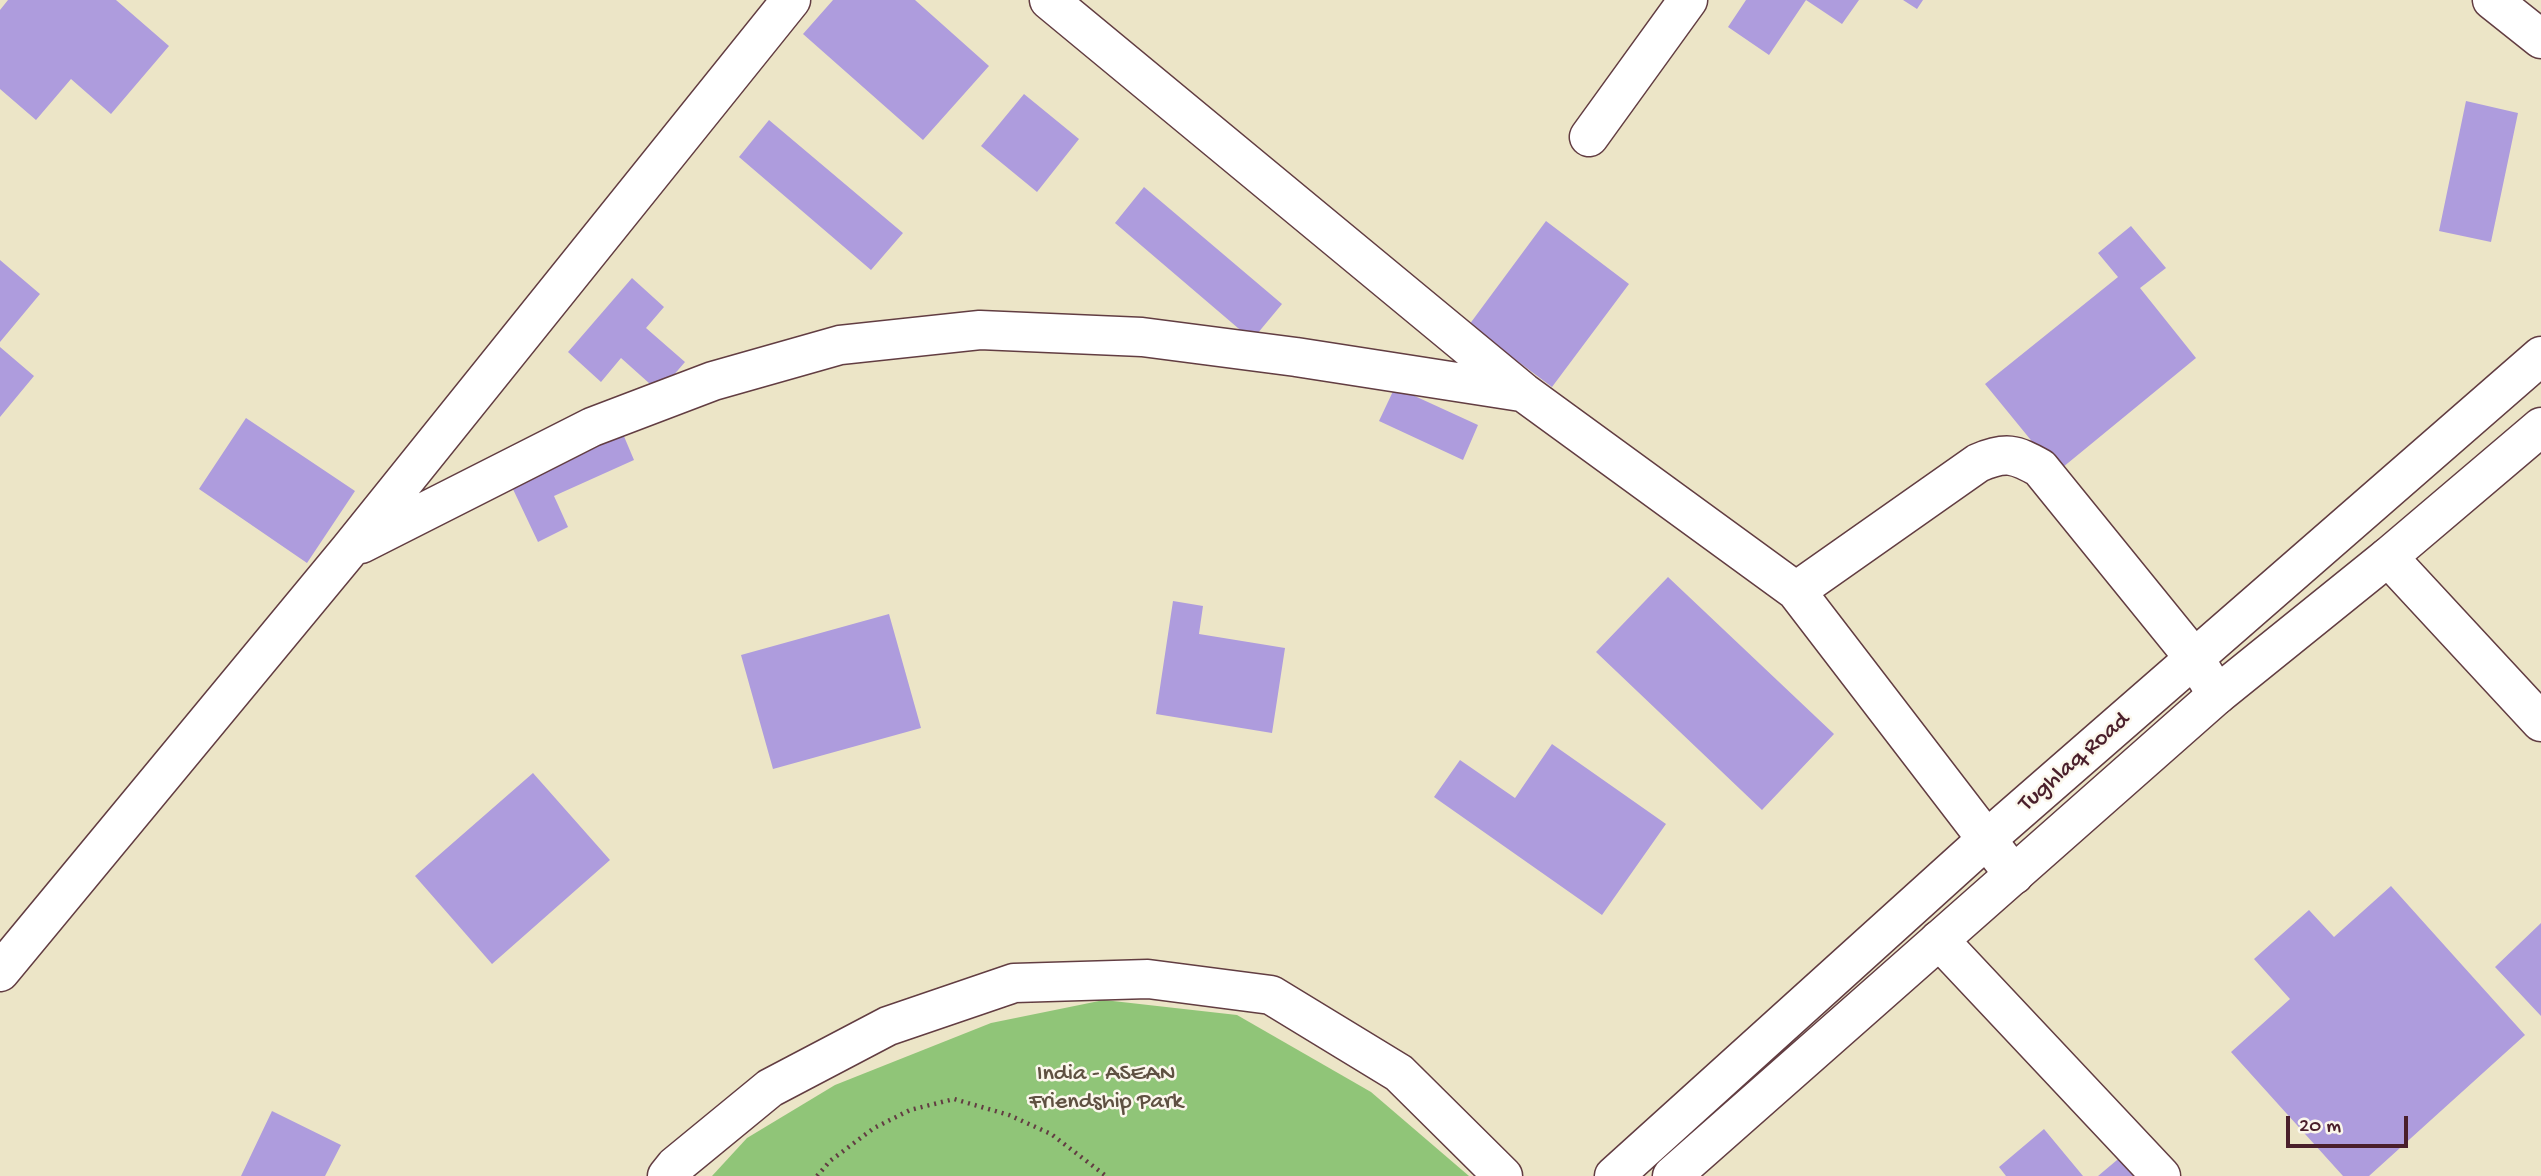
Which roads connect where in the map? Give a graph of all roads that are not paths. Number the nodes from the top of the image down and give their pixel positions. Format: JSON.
{"nodes":[{"id":1,"x":791,"y":0,"type":"edge"},
{"id":2,"x":1049,"y":0,"type":"edge"},
{"id":3,"x":1688,"y":0,"type":"edge"},
{"id":4,"x":2492,"y":0,"type":"edge"},
{"id":5,"x":2541,"y":39,"type":"edge"},
{"id":6,"x":1589,"y":137,"type":"dead end"},
{"id":7,"x":2541,"y":356,"type":"edge"},
{"id":8,"x":1523,"y":392,"type":"junction"},
{"id":9,"x":2541,"y":427,"type":"edge"},
{"id":10,"x":349,"y":550,"type":"junction"},
{"id":11,"x":2388,"y":557,"type":"junction"},
{"id":12,"x":1796,"y":591,"type":"junction"},
{"id":13,"x":2195,"y":659,"type":"junction"},
{"id":14,"x":2217,"y":695,"type":"junction"},
{"id":15,"x":2541,"y":722,"type":"edge"},
{"id":16,"x":1987,"y":838,"type":"junction"},
{"id":17,"x":2014,"y":875,"type":"junction"},
{"id":18,"x":1939,"y":940,"type":"junction"},
{"id":19,"x":6,"y":966,"type":"edge"},
{"id":20,"x":0,"y":995,"type":"edge"},
{"id":21,"x":667,"y":1176,"type":"edge"},
{"id":22,"x":1503,"y":1176,"type":"edge"},
{"id":23,"x":1614,"y":1176,"type":"edge"},
{"id":24,"x":1672,"y":1176,"type":"edge"},
{"id":25,"x":2161,"y":1176,"type":"edge"}],
"edges":[{"from":1,"to":10,"type":"street"},
{"from":2,"to":8,"type":"street"},
{"from":3,"to":6,"type":"street"},
{"from":4,"to":5,"type":"street"},
{"from":7,"to":13,"type":"street","name":"Tughlaq Road"},
{"from":8,"to":10,"type":"street"},
{"from":8,"to":12,"type":"street"},
{"from":9,"to":11,"type":"street","name":"Tughlaq Road"},
{"from":10,"to":19,"type":"street"},
{"from":11,"to":14,"type":"street","name":"Tughlaq Road"},
{"from":11,"to":15,"type":"street"},
{"from":12,"to":13,"type":"street"},
{"from":12,"to":16,"type":"street"},
{"from":13,"to":14,"type":"street"},
{"from":13,"to":16,"type":"street","name":"Tughlaq Road"},
{"from":14,"to":17,"type":"street","name":"Tughlaq Road"},
{"from":16,"to":17,"type":"street"},
{"from":16,"to":23,"type":"street","name":"Tughlaq Road"},
{"from":17,"to":18,"type":"street","name":"Tughlaq Road"},
{"from":18,"to":24,"type":"street","name":"Tughlaq Road"},
{"from":18,"to":25,"type":"street"},
{"from":19,"to":20,"type":"street"},
{"from":21,"to":22,"type":"street"}]}
